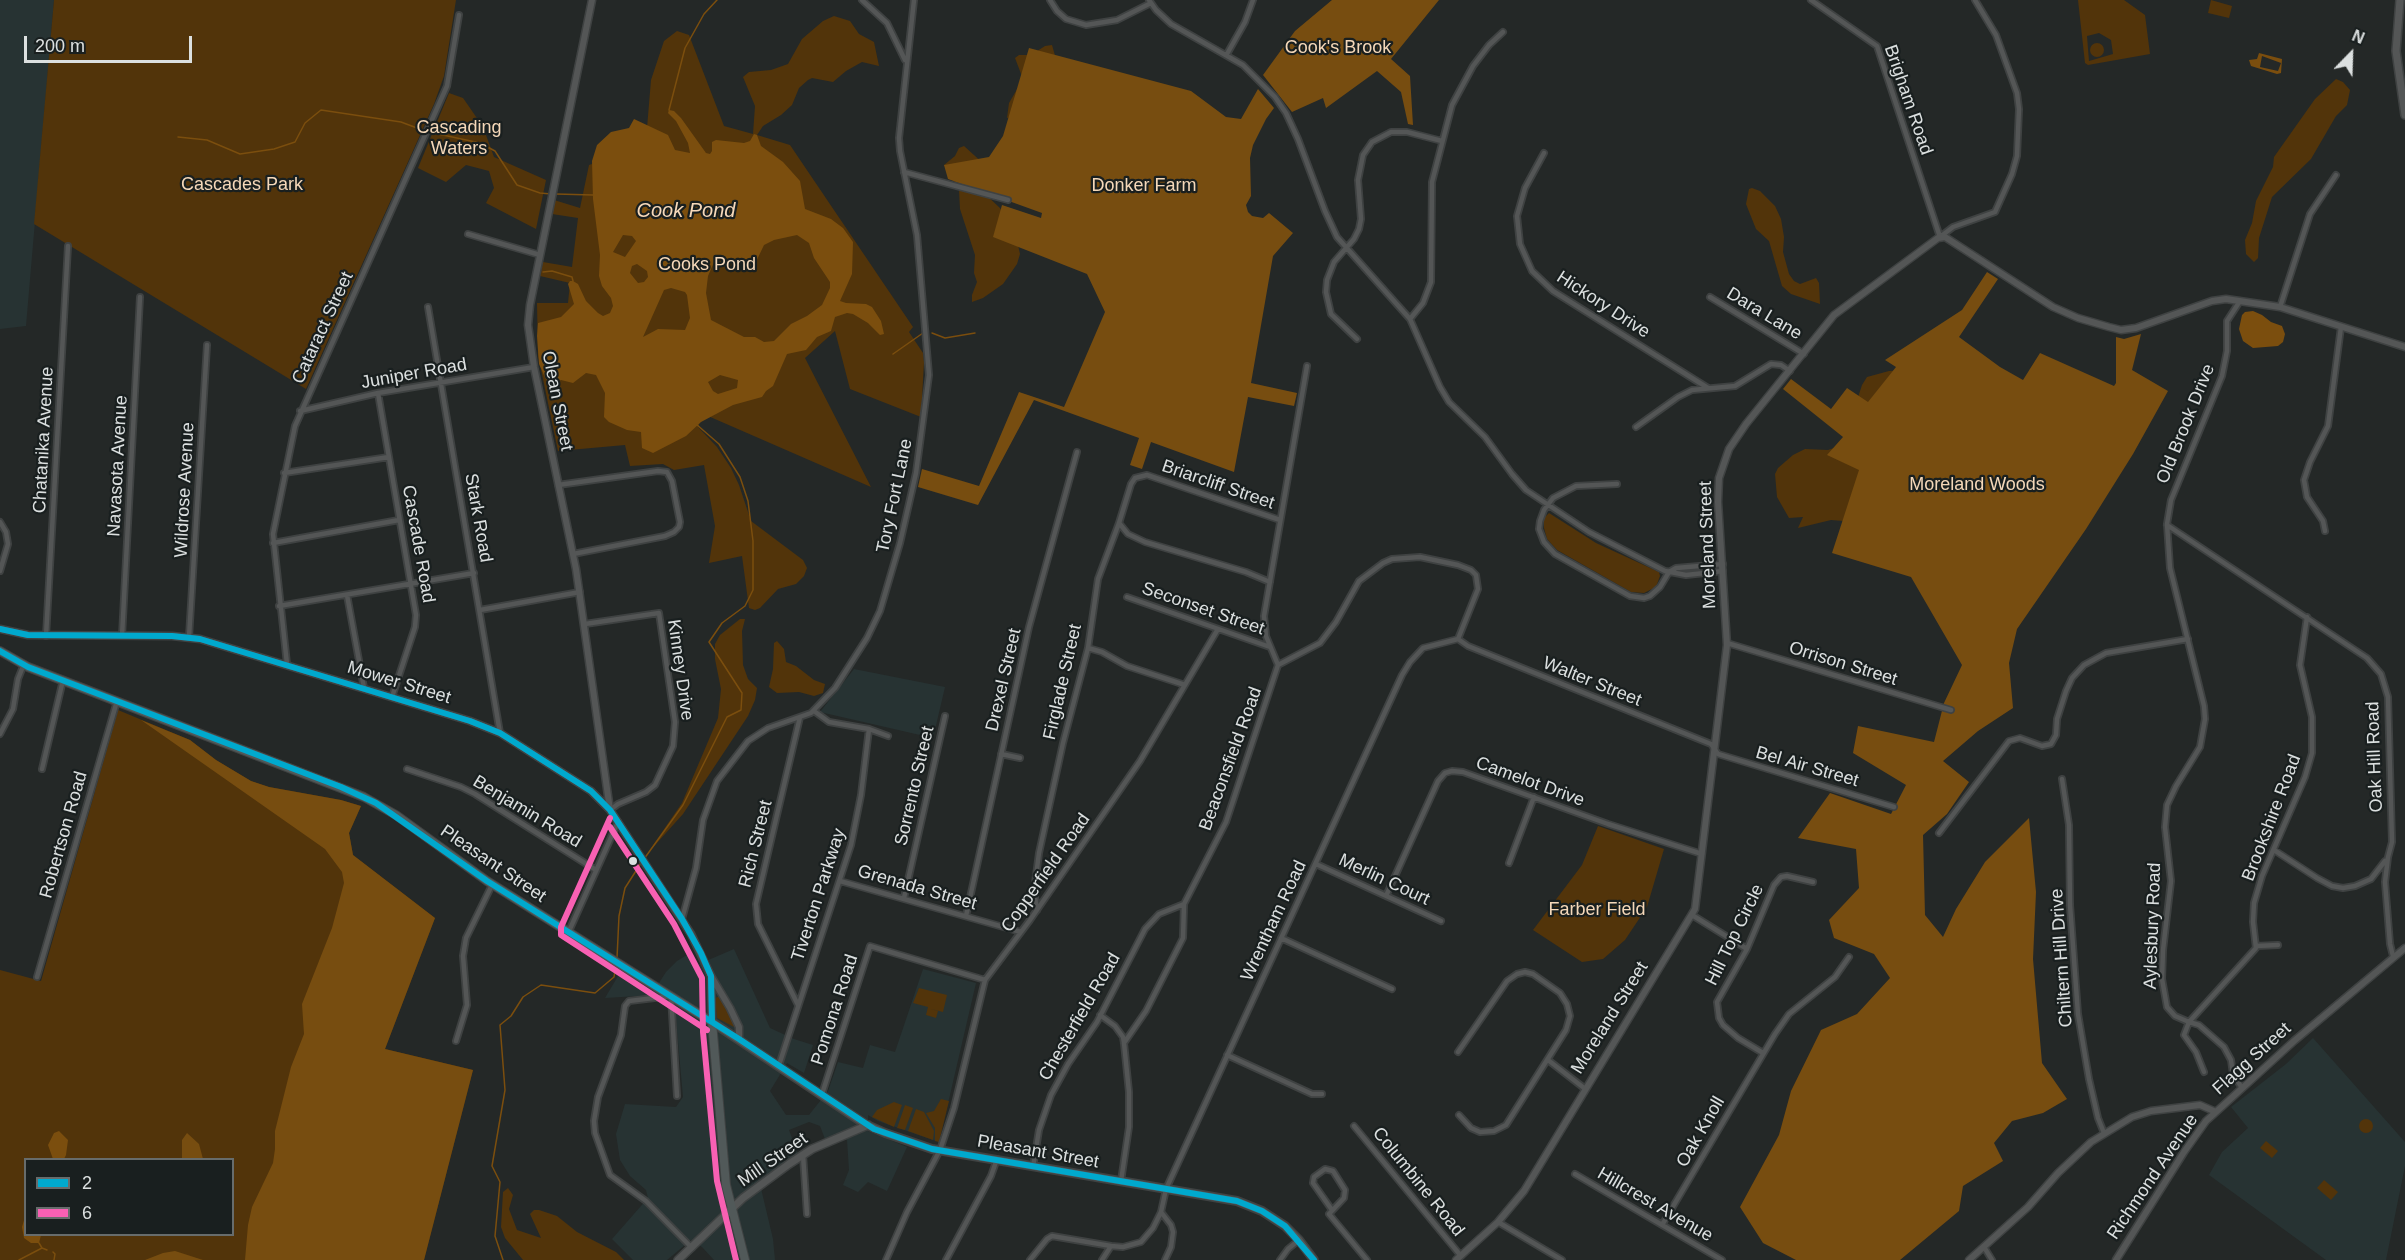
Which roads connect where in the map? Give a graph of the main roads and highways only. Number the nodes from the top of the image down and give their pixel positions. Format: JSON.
{"nodes":[{"id":1,"x":2400,"y":0,"type":"edge"},
{"id":2,"x":2405,"y":115,"type":"edge"},
{"id":3,"x":0,"y":651,"type":"edge"},
{"id":4,"x":712,"y":1022,"type":"junction"},
{"id":5,"x":868,"y":1125,"type":"junction"},
{"id":6,"x":732,"y":1210,"type":"junction"},
{"id":7,"x":678,"y":1260,"type":"edge"},
{"id":8,"x":745,"y":1260,"type":"edge"},
{"id":9,"x":1314,"y":1260,"type":"edge"}],
"edges":[{"from":1,"to":2,"type":"main road"},
{"from":3,"to":4,"type":"main road","name":"Pleasant Street"},
{"from":4,"to":5,"type":"main road","name":"Pleasant Street"},
{"from":4,"to":6,"type":"main road"},
{"from":5,"to":6,"type":"main road","name":"Mill Street"},
{"from":5,"to":9,"type":"main road","name":"Pleasant Street"},
{"from":6,"to":7,"type":"main road","name":"Mill Street"},
{"from":6,"to":8,"type":"main road"}]}
